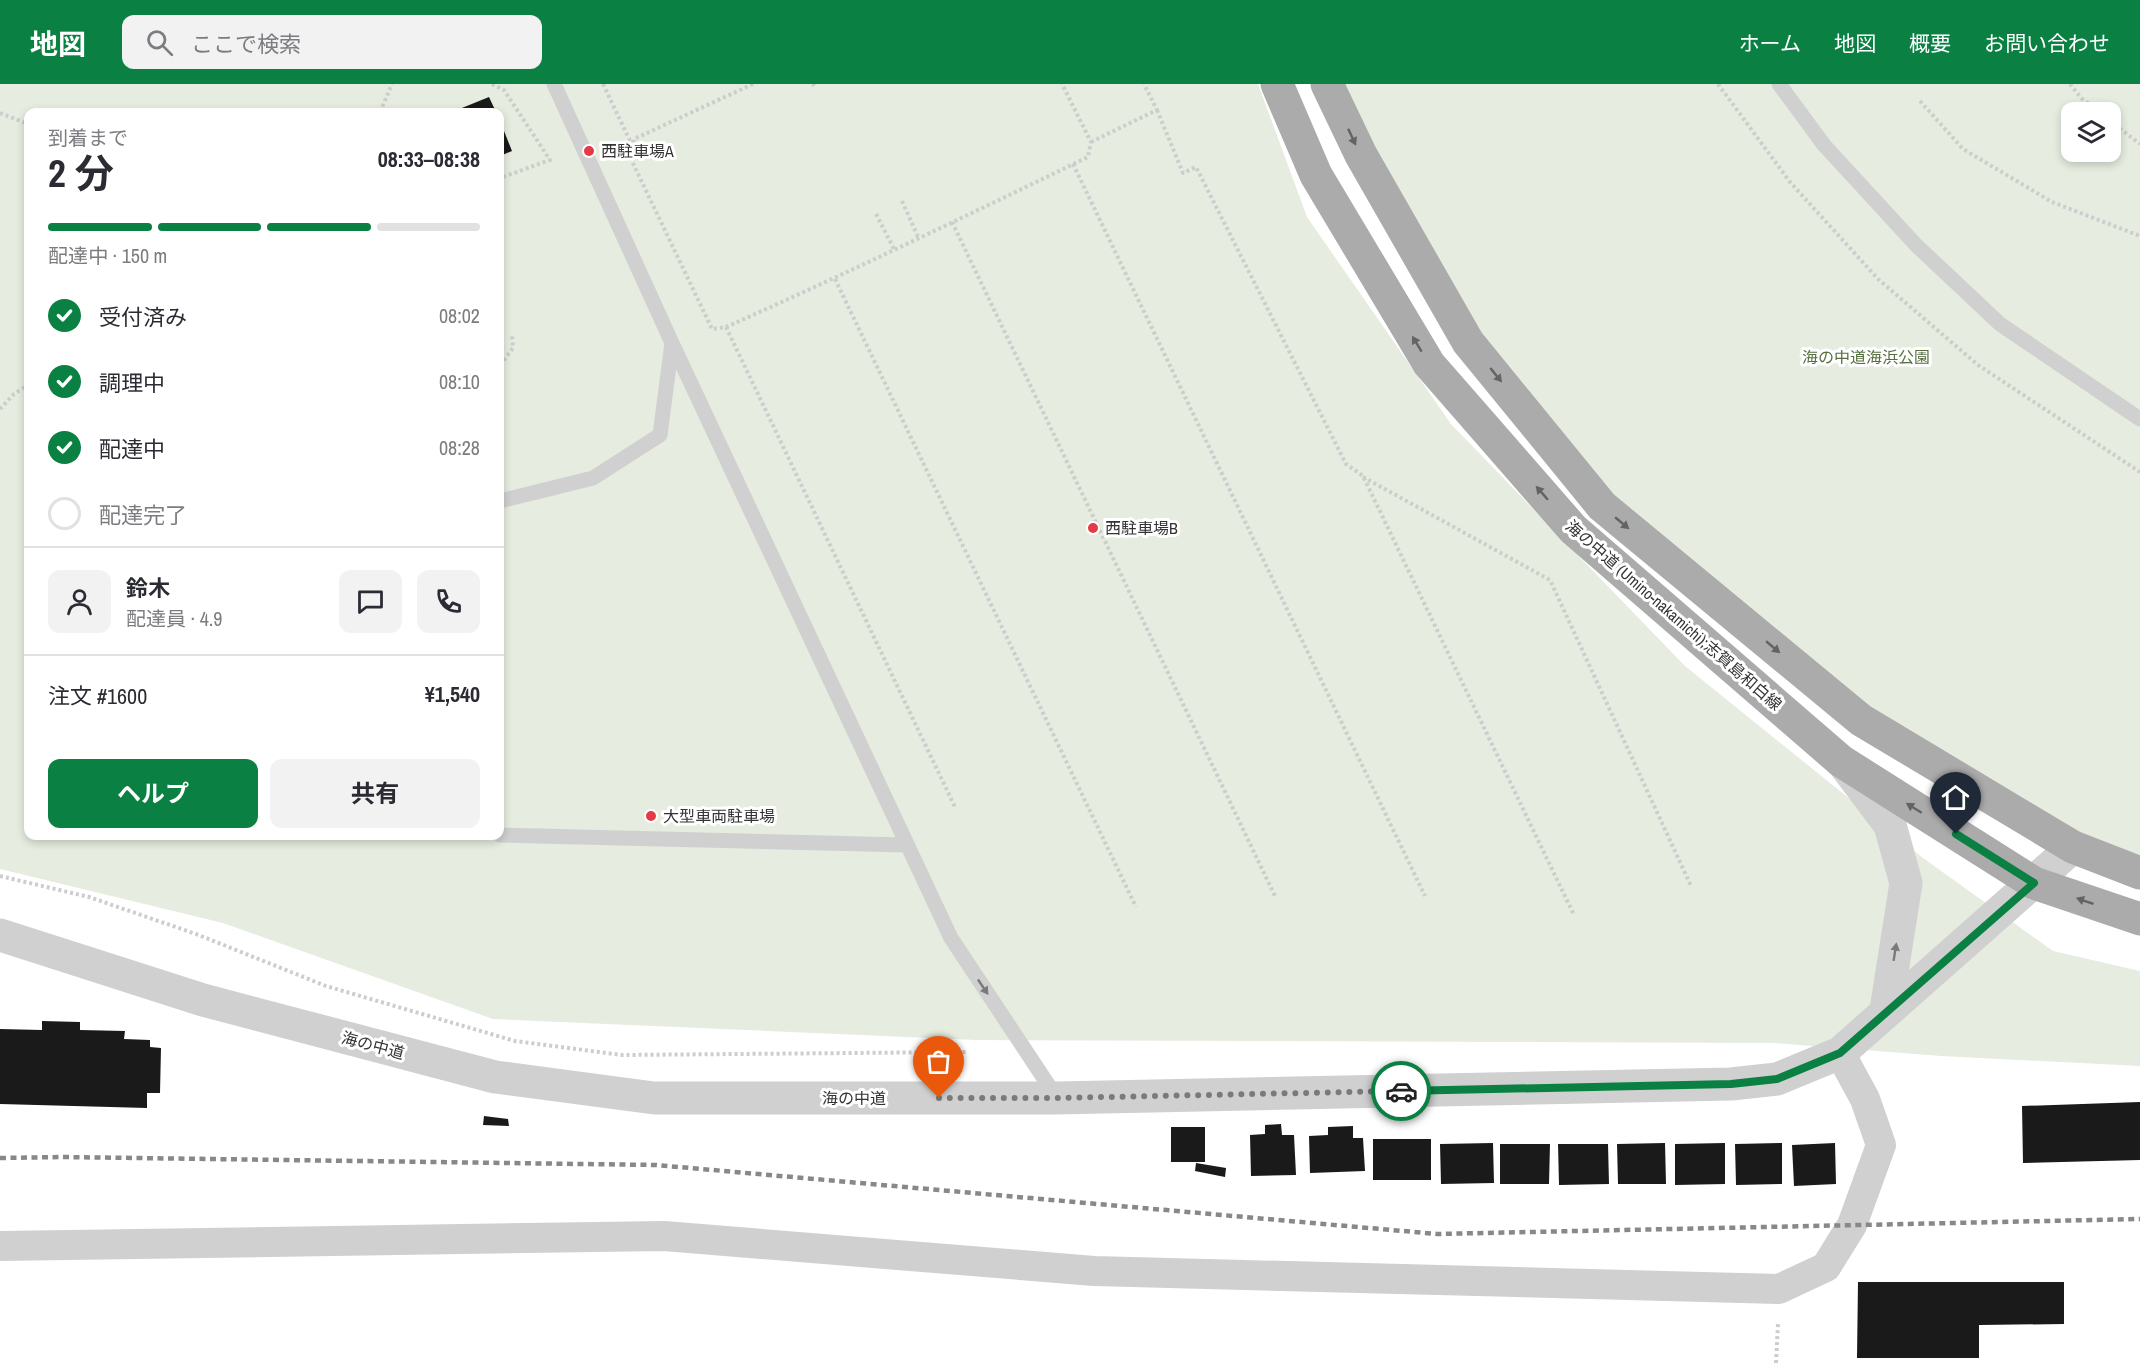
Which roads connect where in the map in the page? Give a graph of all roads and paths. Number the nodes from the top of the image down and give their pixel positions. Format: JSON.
{"nodes":[{"id":1,"x":392,"y":84,"type":"edge"},
{"id":2,"x":492,"y":84,"type":"edge"},
{"id":3,"x":554,"y":84,"type":"edge"},
{"id":4,"x":603,"y":84,"type":"edge"},
{"id":5,"x":753,"y":84,"type":"edge"},
{"id":6,"x":1062,"y":84,"type":"edge"},
{"id":7,"x":1144,"y":84,"type":"edge"},
{"id":8,"x":1277,"y":84,"type":"edge"},
{"id":9,"x":1327,"y":84,"type":"edge"},
{"id":10,"x":1718,"y":84,"type":"edge"},
{"id":11,"x":1779,"y":84,"type":"edge"},
{"id":12,"x":2070,"y":84,"type":"edge"},
{"id":13,"x":741,"y":86,"type":"edge"},
{"id":14,"x":1920,"y":101,"type":"dead end"},
{"id":15,"x":2086,"y":102,"type":"edge"},
{"id":16,"x":382,"y":108,"type":"edge"},
{"id":17,"x":1157,"y":110,"type":"junction"},
{"id":18,"x":0,"y":114,"type":"edge"},
{"id":19,"x":24,"y":123,"type":"edge"},
{"id":20,"x":2121,"y":129,"type":"edge"},
{"id":21,"x":1091,"y":142,"type":"junction"},
{"id":22,"x":2140,"y":144,"type":"edge"},
{"id":23,"x":632,"y":145,"type":"junction"},
{"id":24,"x":1073,"y":164,"type":"junction"},
{"id":25,"x":504,"y":177,"type":"edge"},
{"id":26,"x":902,"y":201,"type":"dead end"},
{"id":27,"x":876,"y":214,"type":"dead end"},
{"id":28,"x":952,"y":222,"type":"junction"},
{"id":29,"x":2140,"y":236,"type":"edge"},
{"id":30,"x":918,"y":237,"type":"junction"},
{"id":31,"x":894,"y":249,"type":"junction"},
{"id":32,"x":835,"y":279,"type":"junction"},
{"id":33,"x":726,"y":327,"type":"junction"},
{"id":34,"x":512,"y":336,"type":"dead end"},
{"id":35,"x":672,"y":343,"type":"junction"},
{"id":36,"x":504,"y":360,"type":"edge"},
{"id":37,"x":24,"y":388,"type":"edge"},
{"id":38,"x":0,"y":409,"type":"edge"},
{"id":39,"x":2140,"y":419,"type":"edge"},
{"id":40,"x":2140,"y":472,"type":"edge"},
{"id":41,"x":1362,"y":476,"type":"junction"},
{"id":42,"x":504,"y":500,"type":"edge"},
{"id":43,"x":1841,"y":761,"type":"junction"},
{"id":44,"x":955,"y":807,"type":"dead end"},
{"id":45,"x":504,"y":835,"type":"edge"},
{"id":46,"x":906,"y":845,"type":"junction"},
{"id":47,"x":2073,"y":847,"type":"junction"},
{"id":48,"x":2140,"y":873,"type":"edge"},
{"id":49,"x":0,"y":876,"type":"edge"},
{"id":50,"x":2034,"y":883,"type":"junction"},
{"id":51,"x":1691,"y":886,"type":"dead end"},
{"id":52,"x":1275,"y":896,"type":"dead end"},
{"id":53,"x":1425,"y":896,"type":"dead end"},
{"id":54,"x":1136,"y":907,"type":"dead end"},
{"id":55,"x":1574,"y":915,"type":"dead end"},
{"id":56,"x":2140,"y":919,"type":"edge"},
{"id":57,"x":0,"y":935,"type":"edge"},
{"id":58,"x":1886,"y":1010,"type":"junction"},
{"id":59,"x":967,"y":1052,"type":"dead end"},
{"id":60,"x":1840,"y":1053,"type":"junction"},
{"id":61,"x":1057,"y":1098,"type":"junction"},
{"id":62,"x":0,"y":1246,"type":"edge"},
{"id":63,"x":1779,"y":1289,"type":"junction"},
{"id":64,"x":1776,"y":1363,"type":"edge"}],
"edges":[{"from":1,"to":16,"type":"path"},
{"from":2,"to":25,"type":"path"},
{"from":3,"to":35,"type":"lane"},
{"from":4,"to":23,"type":"path"},
{"from":5,"to":13,"type":"path"},
{"from":6,"to":21,"type":"path"},
{"from":7,"to":17,"type":"path"},
{"from":43,"to":8,"type":"main road","name":"海の中道 (Umino-nakamichi);志賀島和白線","one_way":true},
{"from":9,"to":47,"type":"main road","one_way":true},
{"from":10,"to":40,"type":"path"},
{"from":11,"to":39,"type":"lane"},
{"from":12,"to":15,"type":"path"},
{"from":13,"to":23,"type":"path"},
{"from":14,"to":29,"type":"path"},
{"from":17,"to":21,"type":"path"},
{"from":17,"to":41,"type":"path"},
{"from":18,"to":19,"type":"path"},
{"from":20,"to":22,"type":"path"},
{"from":21,"to":24,"type":"path"},
{"from":23,"to":33,"type":"path"},
{"from":24,"to":28,"type":"path"},
{"from":24,"to":53,"type":"path"},
{"from":26,"to":30,"type":"path"},
{"from":27,"to":31,"type":"path"},
{"from":28,"to":30,"type":"path"},
{"from":28,"to":52,"type":"path"},
{"from":30,"to":31,"type":"path"},
{"from":31,"to":32,"type":"path"},
{"from":32,"to":33,"type":"path"},
{"from":32,"to":54,"type":"path"},
{"from":33,"to":44,"type":"path"},
{"from":34,"to":36,"type":"path"},
{"from":35,"to":42,"type":"lane"},
{"from":35,"to":46,"type":"lane"},
{"from":37,"to":38,"type":"path"},
{"from":41,"to":51,"type":"path"},
{"from":41,"to":55,"type":"path"},
{"from":50,"to":43,"type":"main road","name":"海の中道 (Umino-nakamichi);志賀島和白線","one_way":true},
{"from":58,"to":43,"type":"street","one_way":true},
{"from":45,"to":46,"type":"lane"},
{"from":46,"to":61,"type":"lane","one_way":true},
{"from":47,"to":48,"type":"main road"},
{"from":47,"to":50,"type":"street","name":"海の中道"},
{"from":49,"to":59,"type":"path"},
{"from":56,"to":50,"type":"main road","name":"海の中道 (Umino-nakamichi);志賀島和白線","one_way":true},
{"from":50,"to":58,"type":"street","name":"海の中道"},
{"from":57,"to":61,"type":"street","name":"海の中道"},
{"from":58,"to":60,"type":"street","name":"海の中道"},
{"from":60,"to":61,"type":"street","name":"海の中道"},
{"from":60,"to":63,"type":"street"},
{"from":62,"to":63,"type":"street"},
{"from":63,"to":64,"type":"path"}]}
